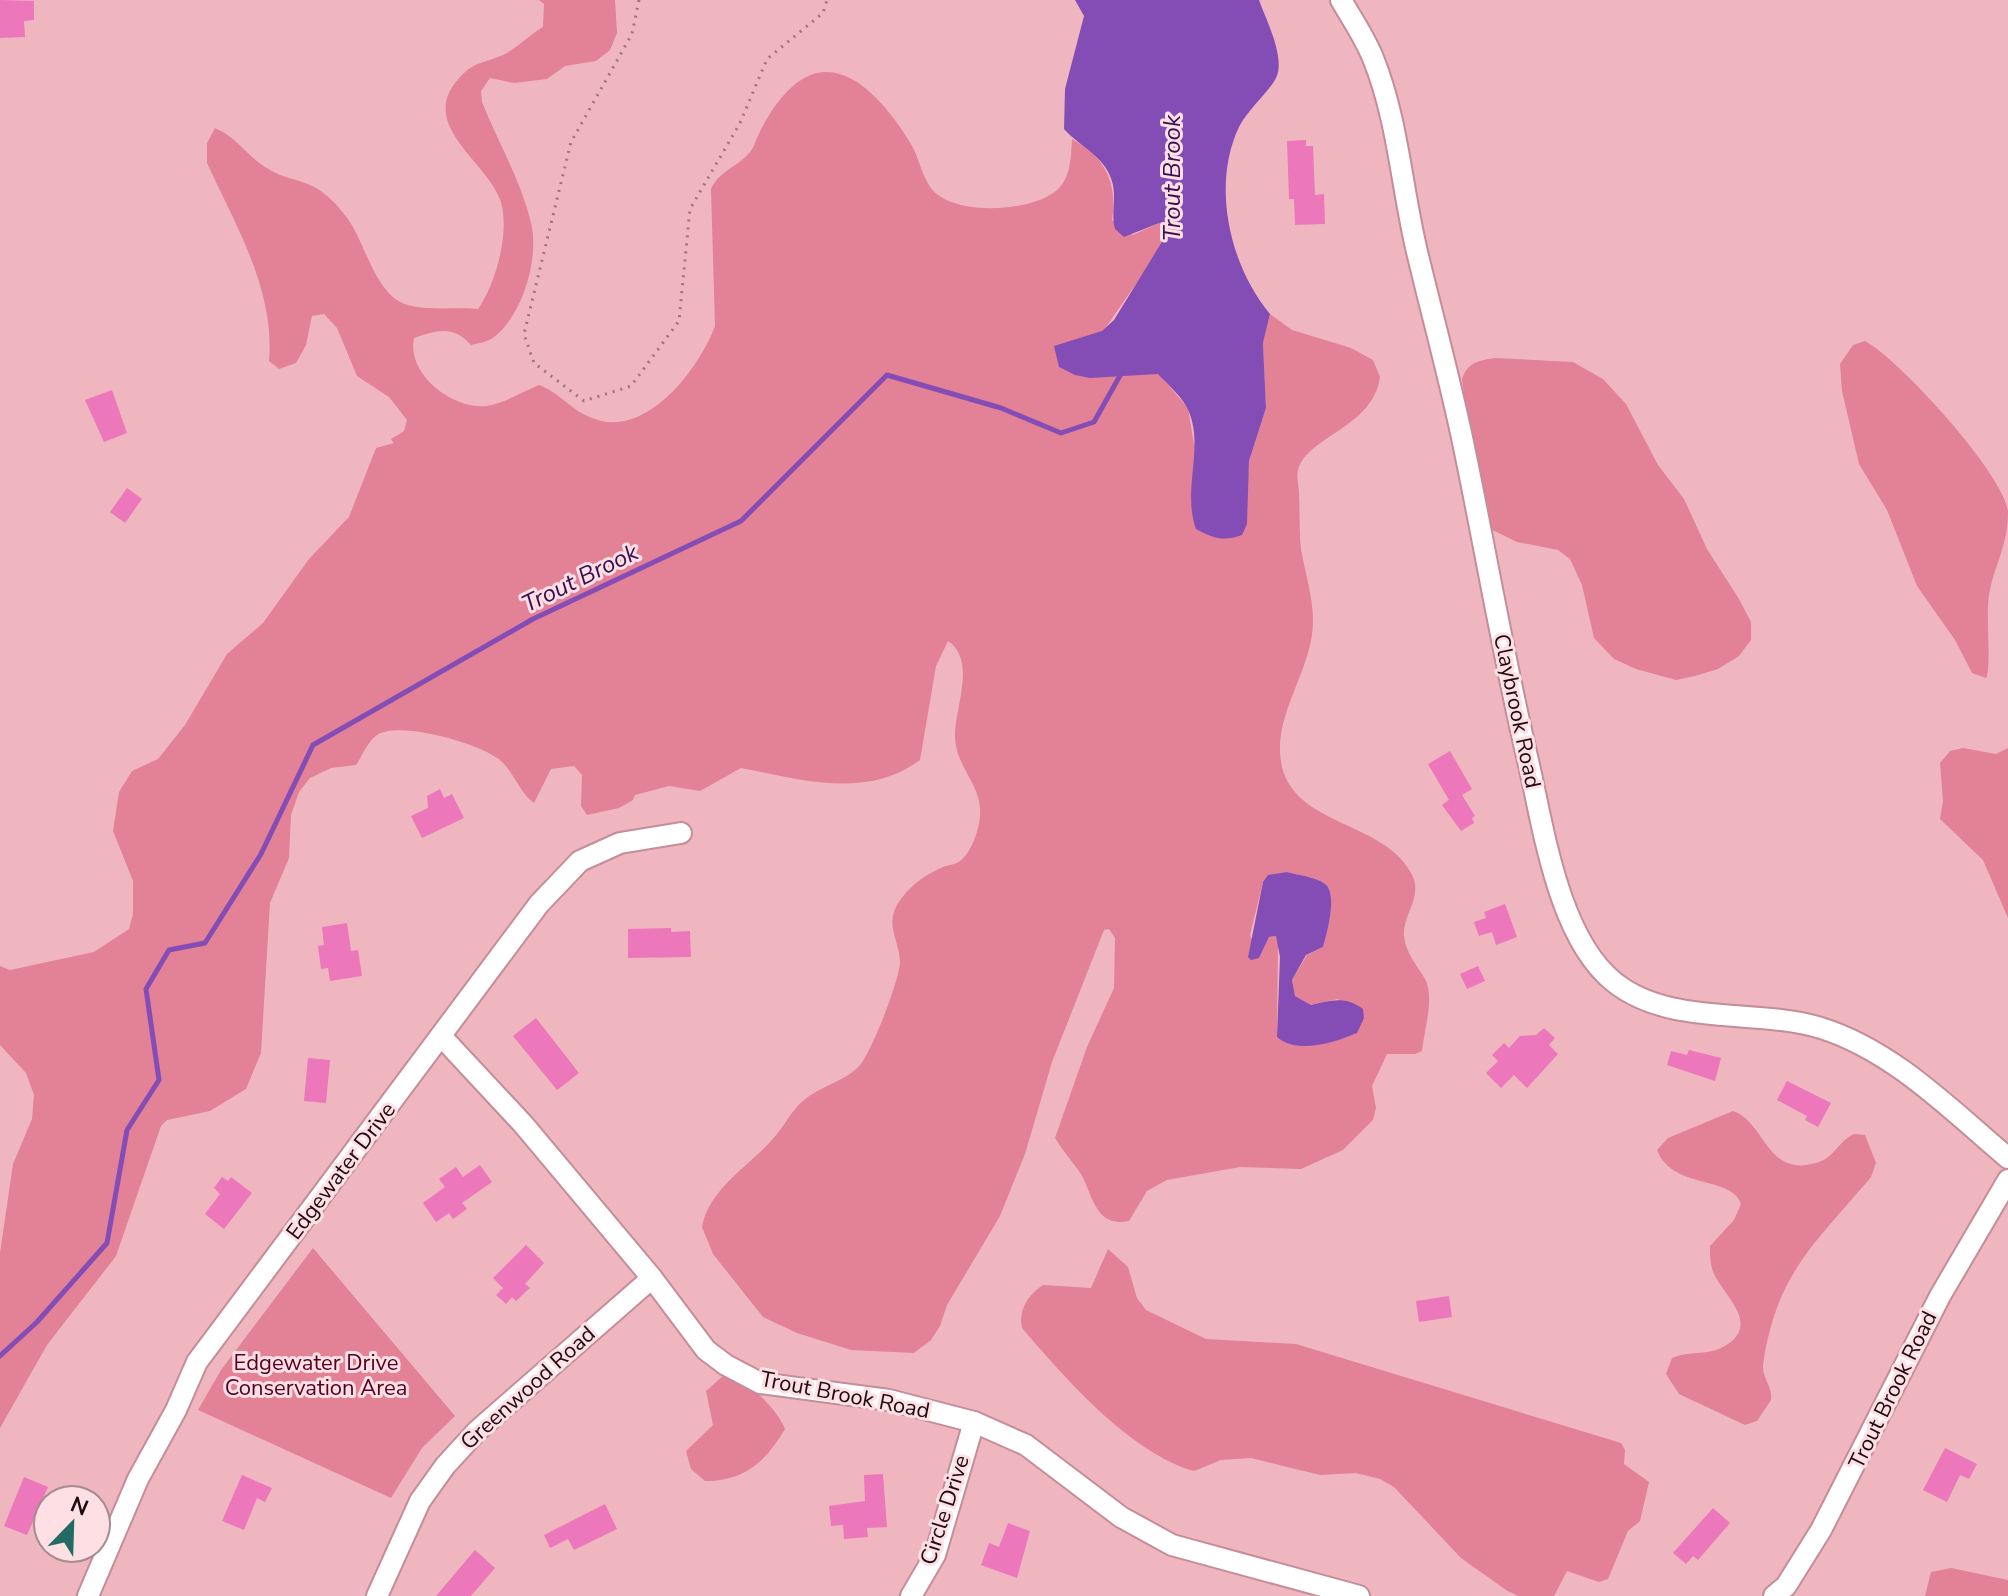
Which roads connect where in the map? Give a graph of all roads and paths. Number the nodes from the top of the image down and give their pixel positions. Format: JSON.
{"nodes":[{"id":1,"x":639,"y":0,"type":"edge"},
{"id":2,"x":827,"y":0,"type":"edge"},
{"id":3,"x":1341,"y":0,"type":"edge"},
{"id":4,"x":681,"y":833,"type":"dead end"},
{"id":5,"x":441,"y":1036,"type":"junction"},
{"id":6,"x":2008,"y":1158,"type":"edge"},
{"id":7,"x":2008,"y":1180,"type":"edge"},
{"id":8,"x":652,"y":1278,"type":"junction"},
{"id":9,"x":974,"y":1422,"type":"junction"},
{"id":10,"x":88,"y":1596,"type":"edge"},
{"id":11,"x":377,"y":1596,"type":"edge"},
{"id":12,"x":911,"y":1596,"type":"edge"},
{"id":13,"x":1359,"y":1596,"type":"edge"},
{"id":14,"x":1774,"y":1596,"type":"edge"}],
"edges":[{"from":1,"to":2,"type":"path"},
{"from":3,"to":6,"type":"street","name":"Claybrook Road"},
{"from":4,"to":5,"type":"street","name":"Edgewater Drive"},
{"from":5,"to":8,"type":"street","name":"Trout Brook Road"},
{"from":5,"to":10,"type":"street","name":"Edgewater Drive"},
{"from":7,"to":14,"type":"street","name":"Trout Brook Road"},
{"from":8,"to":9,"type":"street","name":"Trout Brook Road"},
{"from":8,"to":11,"type":"street","name":"Greenwood Road"},
{"from":9,"to":12,"type":"street","name":"Circle Drive"},
{"from":9,"to":13,"type":"street","name":"Trout Brook Road"}]}
